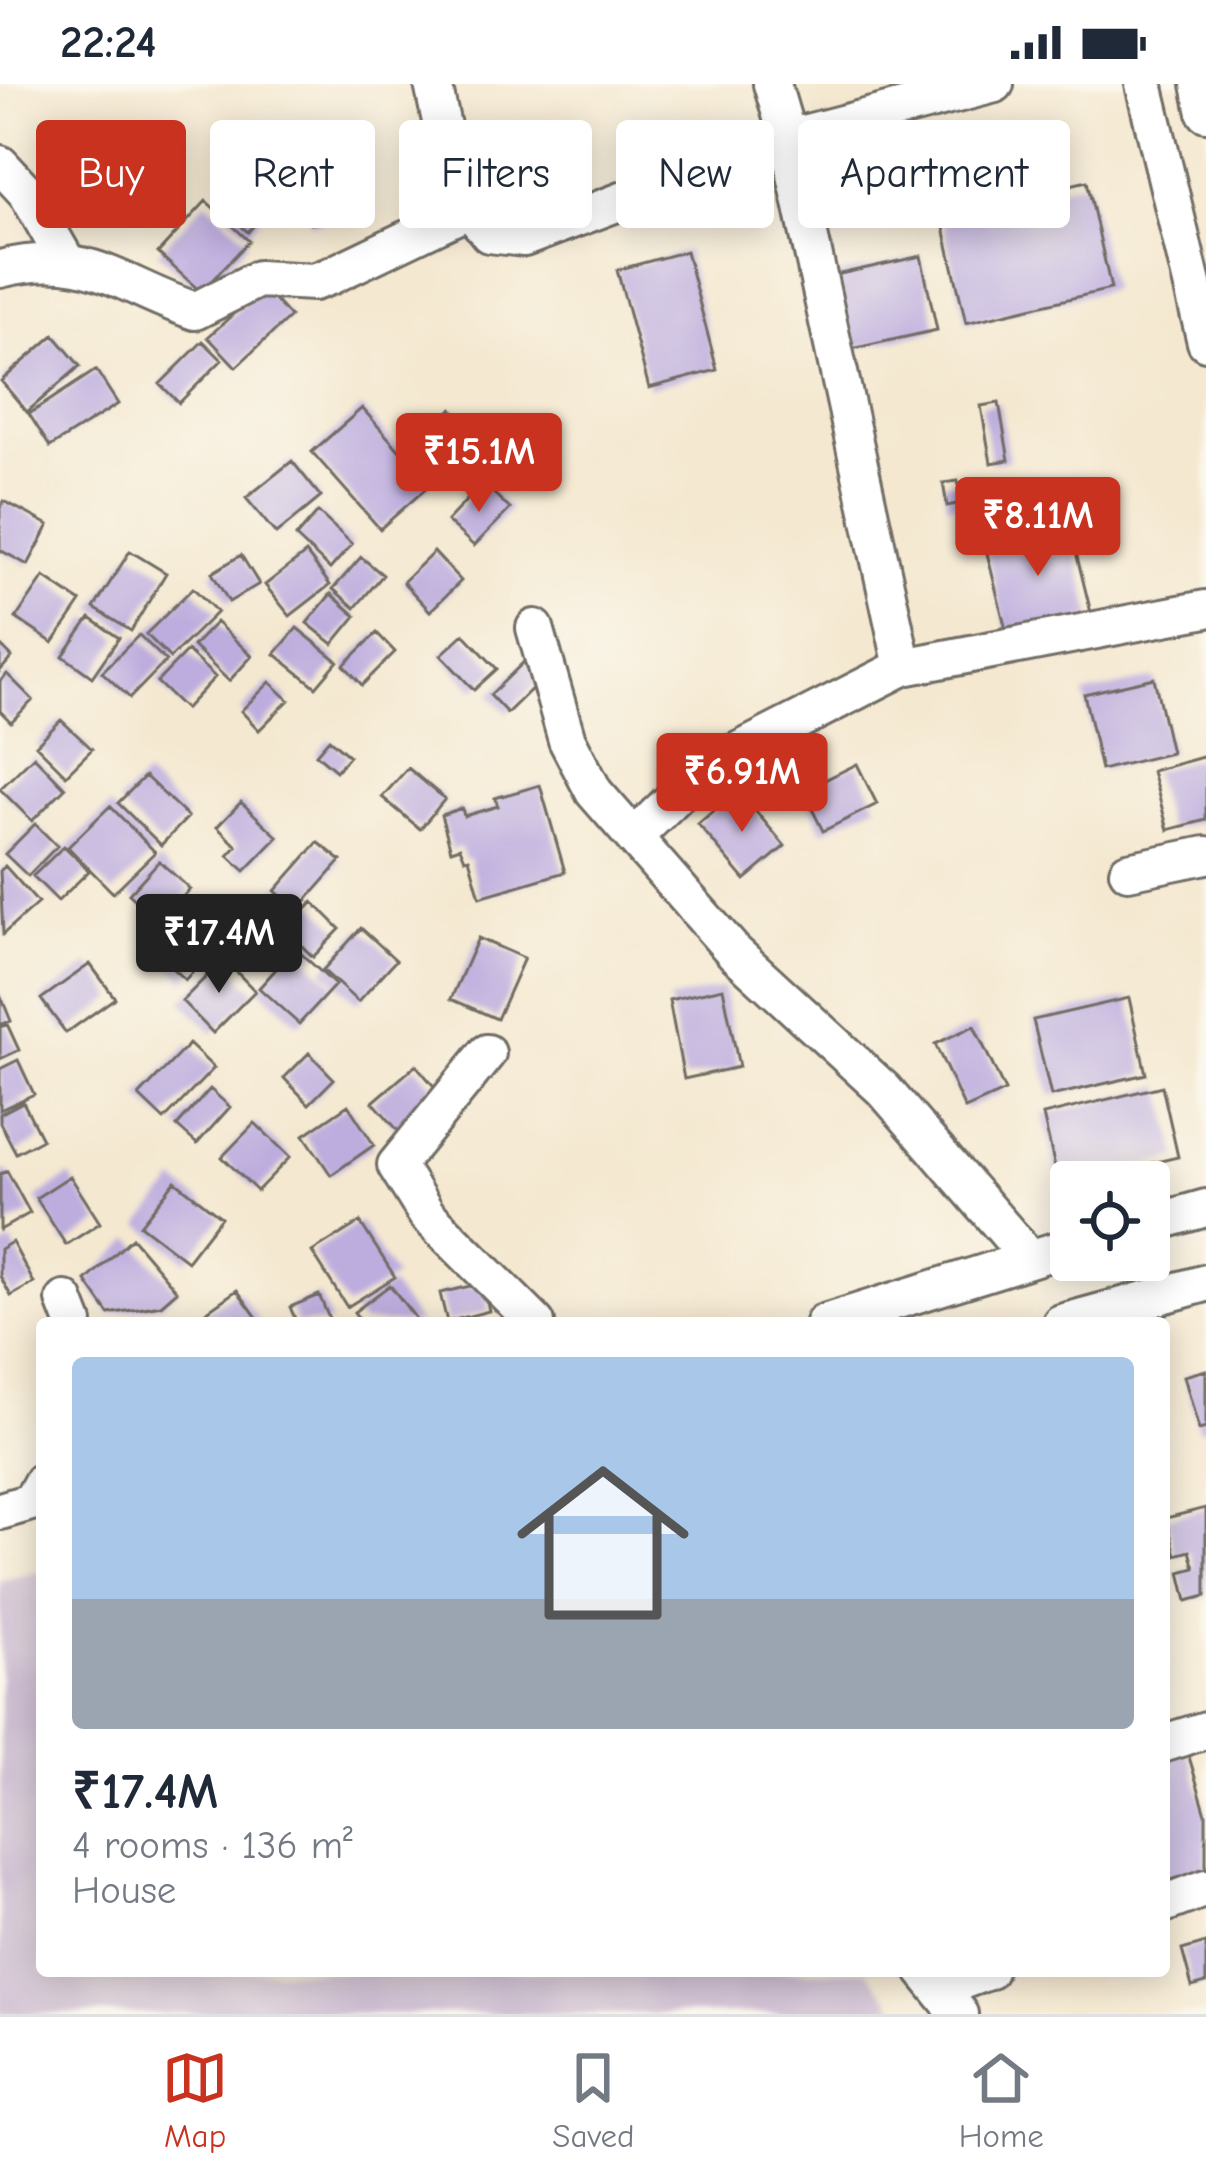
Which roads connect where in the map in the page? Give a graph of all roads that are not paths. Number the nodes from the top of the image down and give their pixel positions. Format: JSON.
{"nodes":[{"id":1,"x":433,"y":84,"type":"edge"},
{"id":2,"x":772,"y":84,"type":"edge"},
{"id":3,"x":995,"y":84,"type":"edge"},
{"id":4,"x":1144,"y":84,"type":"edge"},
{"id":5,"x":1200,"y":84,"type":"edge"},
{"id":6,"x":1206,"y":113,"type":"edge"},
{"id":7,"x":441,"y":120,"type":"edge"},
{"id":8,"x":788,"y":138,"type":"junction"},
{"id":9,"x":0,"y":164,"type":"edge"},
{"id":10,"x":592,"y":212,"type":"edge"},
{"id":11,"x":430,"y":228,"type":"edge"},
{"id":12,"x":484,"y":228,"type":"edge"},
{"id":13,"x":550,"y":228,"type":"edge"},
{"id":14,"x":66,"y":261,"type":"junction"},
{"id":15,"x":0,"y":269,"type":"edge"},
{"id":16,"x":1206,"y":342,"type":"edge"},
{"id":17,"x":1206,"y":609,"type":"edge"},
{"id":18,"x":535,"y":628,"type":"dead end"},
{"id":19,"x":903,"y":667,"type":"junction"},
{"id":20,"x":634,"y":836,"type":"junction"},
{"id":21,"x":1206,"y":855,"type":"edge"},
{"id":22,"x":1128,"y":871,"type":"dead end"},
{"id":23,"x":487,"y":1053,"type":"dead end"},
{"id":24,"x":1206,"y":1208,"type":"edge"},
{"id":25,"x":1170,"y":1218,"type":"edge"},
{"id":26,"x":1050,"y":1252,"type":"edge"},
{"id":27,"x":1029,"y":1258,"type":"junction"},
{"id":28,"x":1206,"y":1282,"type":"edge"},
{"id":29,"x":530,"y":1317,"type":"edge"},
{"id":30,"x":843,"y":1317,"type":"edge"},
{"id":31,"x":1082,"y":1317,"type":"edge"},
{"id":32,"x":36,"y":1493,"type":"edge"},
{"id":33,"x":0,"y":1511,"type":"edge"},
{"id":34,"x":1206,"y":1730,"type":"edge"},
{"id":35,"x":1170,"y":1741,"type":"edge"},
{"id":36,"x":1206,"y":1888,"type":"edge"},
{"id":37,"x":1170,"y":1902,"type":"edge"},
{"id":38,"x":974,"y":1977,"type":"edge"},
{"id":39,"x":941,"y":1991,"type":"edge"}],
"edges":[{"from":1,"to":7,"type":"street"},
{"from":2,"to":8,"type":"street"},
{"from":3,"to":8,"type":"street"},
{"from":4,"to":16,"type":"street"},
{"from":5,"to":6,"type":"street"},
{"from":8,"to":10,"type":"street"},
{"from":8,"to":19,"type":"street"},
{"from":9,"to":14,"type":"street"},
{"from":11,"to":14,"type":"street"},
{"from":12,"to":13,"type":"street"},
{"from":14,"to":15,"type":"street"},
{"from":17,"to":19,"type":"street"},
{"from":18,"to":20,"type":"street"},
{"from":19,"to":20,"type":"street"},
{"from":20,"to":27,"type":"street"},
{"from":21,"to":22,"type":"street"},
{"from":23,"to":29,"type":"street"},
{"from":24,"to":25,"type":"street"},
{"from":26,"to":27,"type":"street"},
{"from":27,"to":30,"type":"street"},
{"from":28,"to":31,"type":"street"},
{"from":32,"to":33,"type":"street"},
{"from":34,"to":35,"type":"street"},
{"from":36,"to":37,"type":"street"},
{"from":38,"to":39,"type":"street"}]}
